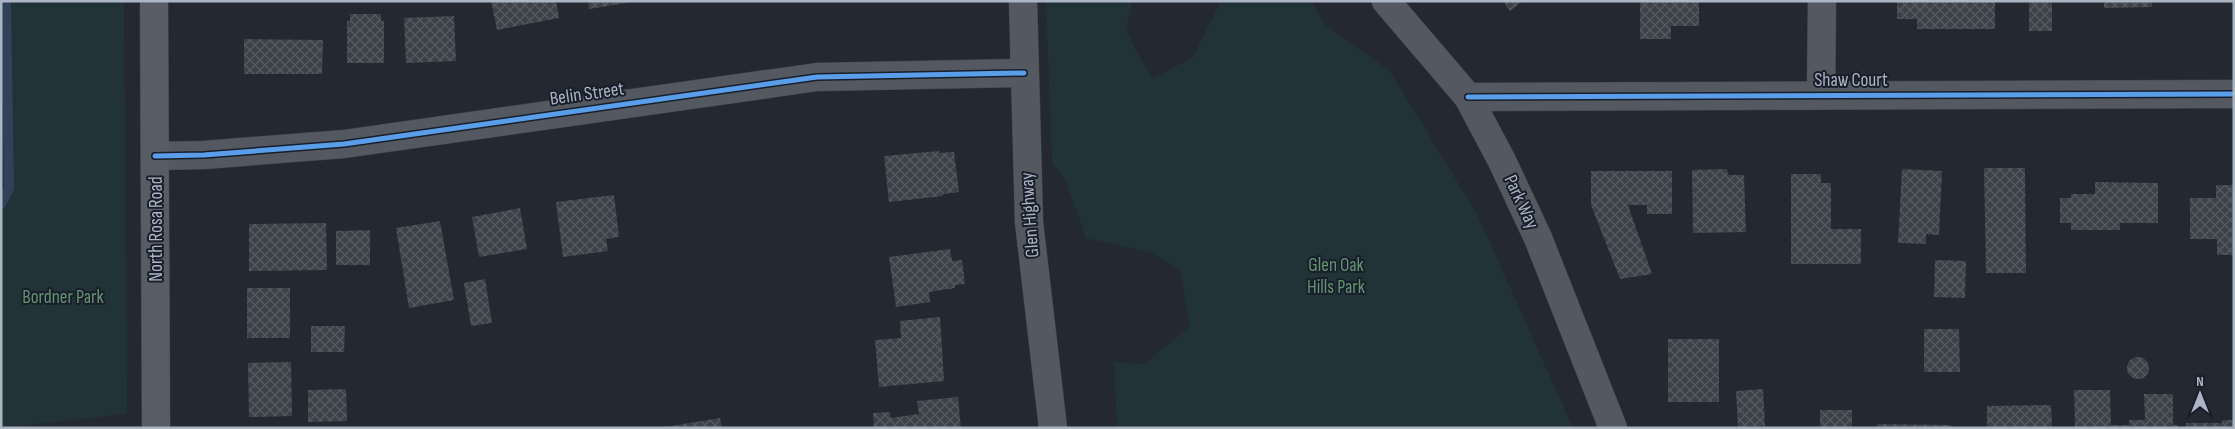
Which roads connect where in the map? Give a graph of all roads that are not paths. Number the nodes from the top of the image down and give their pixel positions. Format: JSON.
{"nodes":[{"id":1,"x":154,"y":1,"type":"edge"},
{"id":2,"x":1023,"y":1,"type":"edge"},
{"id":3,"x":1386,"y":1,"type":"edge"},
{"id":4,"x":1822,"y":1,"type":"edge"},
{"id":5,"x":1024,"y":73,"type":"junction"},
{"id":6,"x":2234,"y":94,"type":"edge"},
{"id":7,"x":1821,"y":95,"type":"junction"},
{"id":8,"x":1468,"y":97,"type":"junction"},
{"id":9,"x":155,"y":156,"type":"junction"},
{"id":10,"x":156,"y":428,"type":"edge"},
{"id":11,"x":1053,"y":428,"type":"edge"},
{"id":12,"x":1613,"y":428,"type":"edge"}],
"edges":[{"from":1,"to":9,"type":"street","name":"North Rosa Road"},
{"from":2,"to":5,"type":"street","name":"Glen Highway"},
{"from":3,"to":8,"type":"street","name":"Park Way"},
{"from":4,"to":7,"type":"street"},
{"from":5,"to":9,"type":"street","name":"Belin Street"},
{"from":5,"to":11,"type":"street","name":"Glen Highway"},
{"from":6,"to":7,"type":"street","name":"Shaw Court"},
{"from":7,"to":8,"type":"street","name":"Shaw Court"},
{"from":8,"to":12,"type":"street","name":"Park Way"},
{"from":9,"to":10,"type":"street","name":"North Rosa Road"}]}
